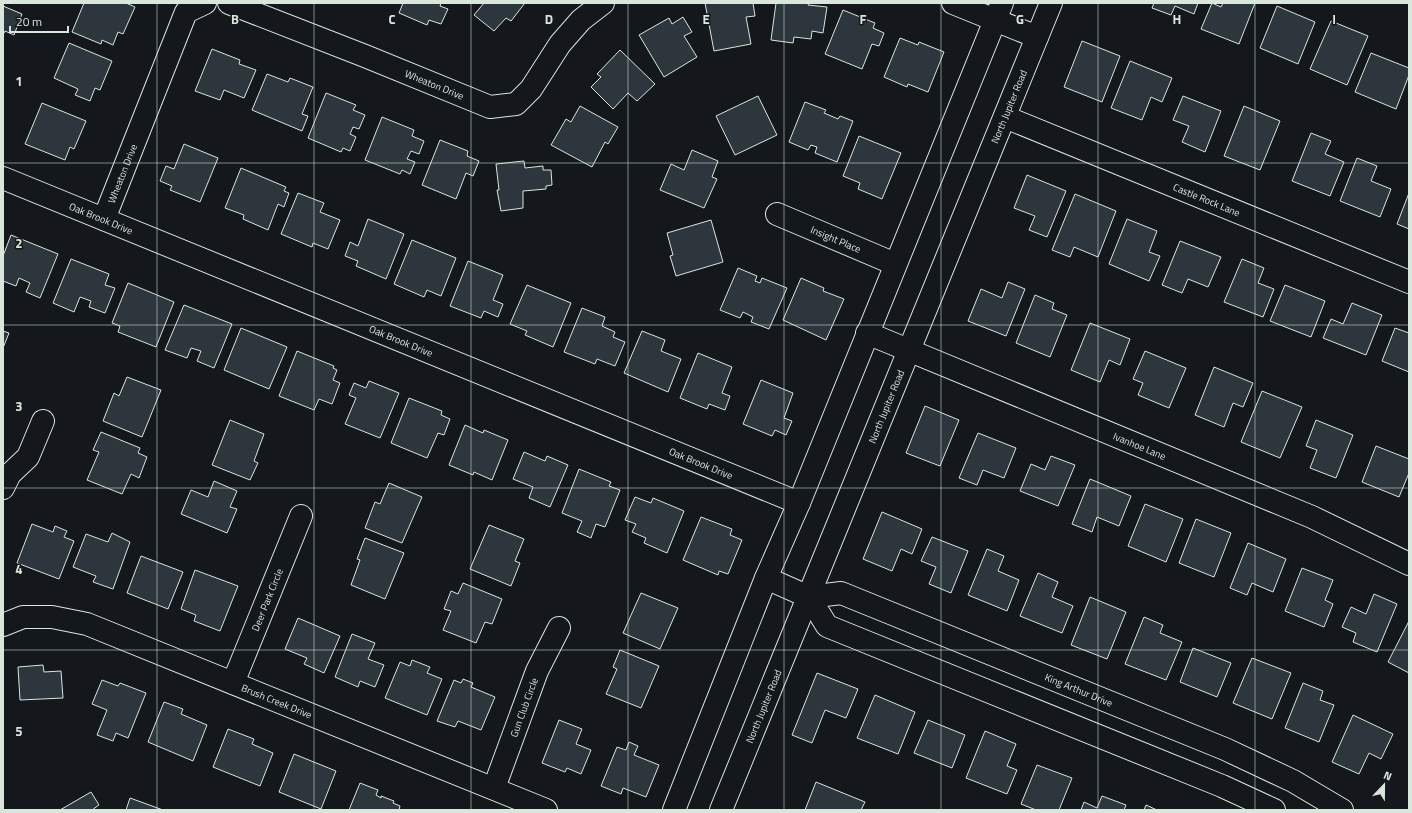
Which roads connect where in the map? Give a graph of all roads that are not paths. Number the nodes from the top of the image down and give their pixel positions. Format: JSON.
{"nodes":[{"id":1,"x":205,"y":3,"type":"edge"},
{"id":2,"x":229,"y":3,"type":"edge"},
{"id":3,"x":603,"y":3,"type":"edge"},
{"id":4,"x":953,"y":3,"type":"edge"},
{"id":5,"x":1051,"y":3,"type":"edge"},
{"id":6,"x":998,"y":12,"type":"edge"},
{"id":7,"x":1037,"y":37,"type":"junction"},
{"id":8,"x":1004,"y":117,"type":"junction"},
{"id":9,"x":3,"y":178,"type":"edge"},
{"id":10,"x":777,"y":214,"type":"dead end"},
{"id":11,"x":104,"y":220,"type":"junction"},
{"id":12,"x":895,"y":264,"type":"junction"},
{"id":13,"x":1409,"y":282,"type":"edge"},
{"id":14,"x":867,"y":332,"type":"junction"},
{"id":15,"x":909,"y":350,"type":"junction"},
{"id":16,"x":43,"y":421,"type":"dead end"},
{"id":17,"x":3,"y":488,"type":"edge"},
{"id":18,"x":799,"y":503,"type":"junction"},
{"id":19,"x":301,"y":516,"type":"dead end"},
{"id":20,"x":1409,"y":564,"type":"edge"},
{"id":21,"x":766,"y":578,"type":"junction"},
{"id":22,"x":809,"y":597,"type":"junction"},
{"id":23,"x":3,"y":625,"type":"edge"},
{"id":24,"x":559,"y":628,"type":"dead end"},
{"id":25,"x":233,"y":683,"type":"junction"},
{"id":26,"x":1259,"y":765,"type":"junction"},
{"id":27,"x":494,"y":788,"type":"junction"},
{"id":28,"x":1244,"y":804,"type":"edge"},
{"id":29,"x":546,"y":810,"type":"edge"},
{"id":30,"x":674,"y":810,"type":"edge"},
{"id":31,"x":721,"y":810,"type":"edge"},
{"id":32,"x":1274,"y":810,"type":"edge"},
{"id":33,"x":1342,"y":810,"type":"edge"}],
"edges":[{"from":1,"to":11,"type":"street","name":"Wheaton Drive"},
{"from":2,"to":3,"type":"street","name":"Wheaton Drive"},
{"from":4,"to":6,"type":"street"},
{"from":5,"to":7,"type":"street","name":"North Jupiter Road"},
{"from":6,"to":7,"type":"street"},
{"from":6,"to":12,"type":"street"},
{"from":7,"to":8,"type":"street","name":"North Jupiter Road"},
{"from":8,"to":13,"type":"street","name":"Castle Rock Lane"},
{"from":8,"to":15,"type":"street","name":"North Jupiter Road"},
{"from":9,"to":11,"type":"street","name":"Oak Brook Drive"},
{"from":10,"to":12,"type":"street","name":"Insight Place"},
{"from":11,"to":18,"type":"street","name":"Oak Brook Drive"},
{"from":12,"to":14,"type":"street"},
{"from":14,"to":15,"type":"street","name":"Ivanhoe Lane"},
{"from":14,"to":18,"type":"street"},
{"from":15,"to":20,"type":"street","name":"Ivanhoe Lane"},
{"from":15,"to":22,"type":"street","name":"North Jupiter Road"},
{"from":16,"to":17,"type":"street"},
{"from":18,"to":21,"type":"street"},
{"from":19,"to":25,"type":"street","name":"Deer Park Circle"},
{"from":21,"to":22,"type":"street"},
{"from":21,"to":30,"type":"street"},
{"from":22,"to":26,"type":"street","name":"King Arthur Drive"},
{"from":22,"to":28,"type":"street"},
{"from":22,"to":31,"type":"street","name":"North Jupiter Road"},
{"from":23,"to":25,"type":"street","name":"Brush Creek Drive"},
{"from":24,"to":27,"type":"street","name":"Gun Club Circle"},
{"from":25,"to":27,"type":"street","name":"Brush Creek Drive"},
{"from":26,"to":28,"type":"street"},
{"from":26,"to":33,"type":"street","name":"King Arthur Drive"},
{"from":27,"to":29,"type":"street","name":"Brush Creek Drive"},
{"from":28,"to":32,"type":"street"}]}
